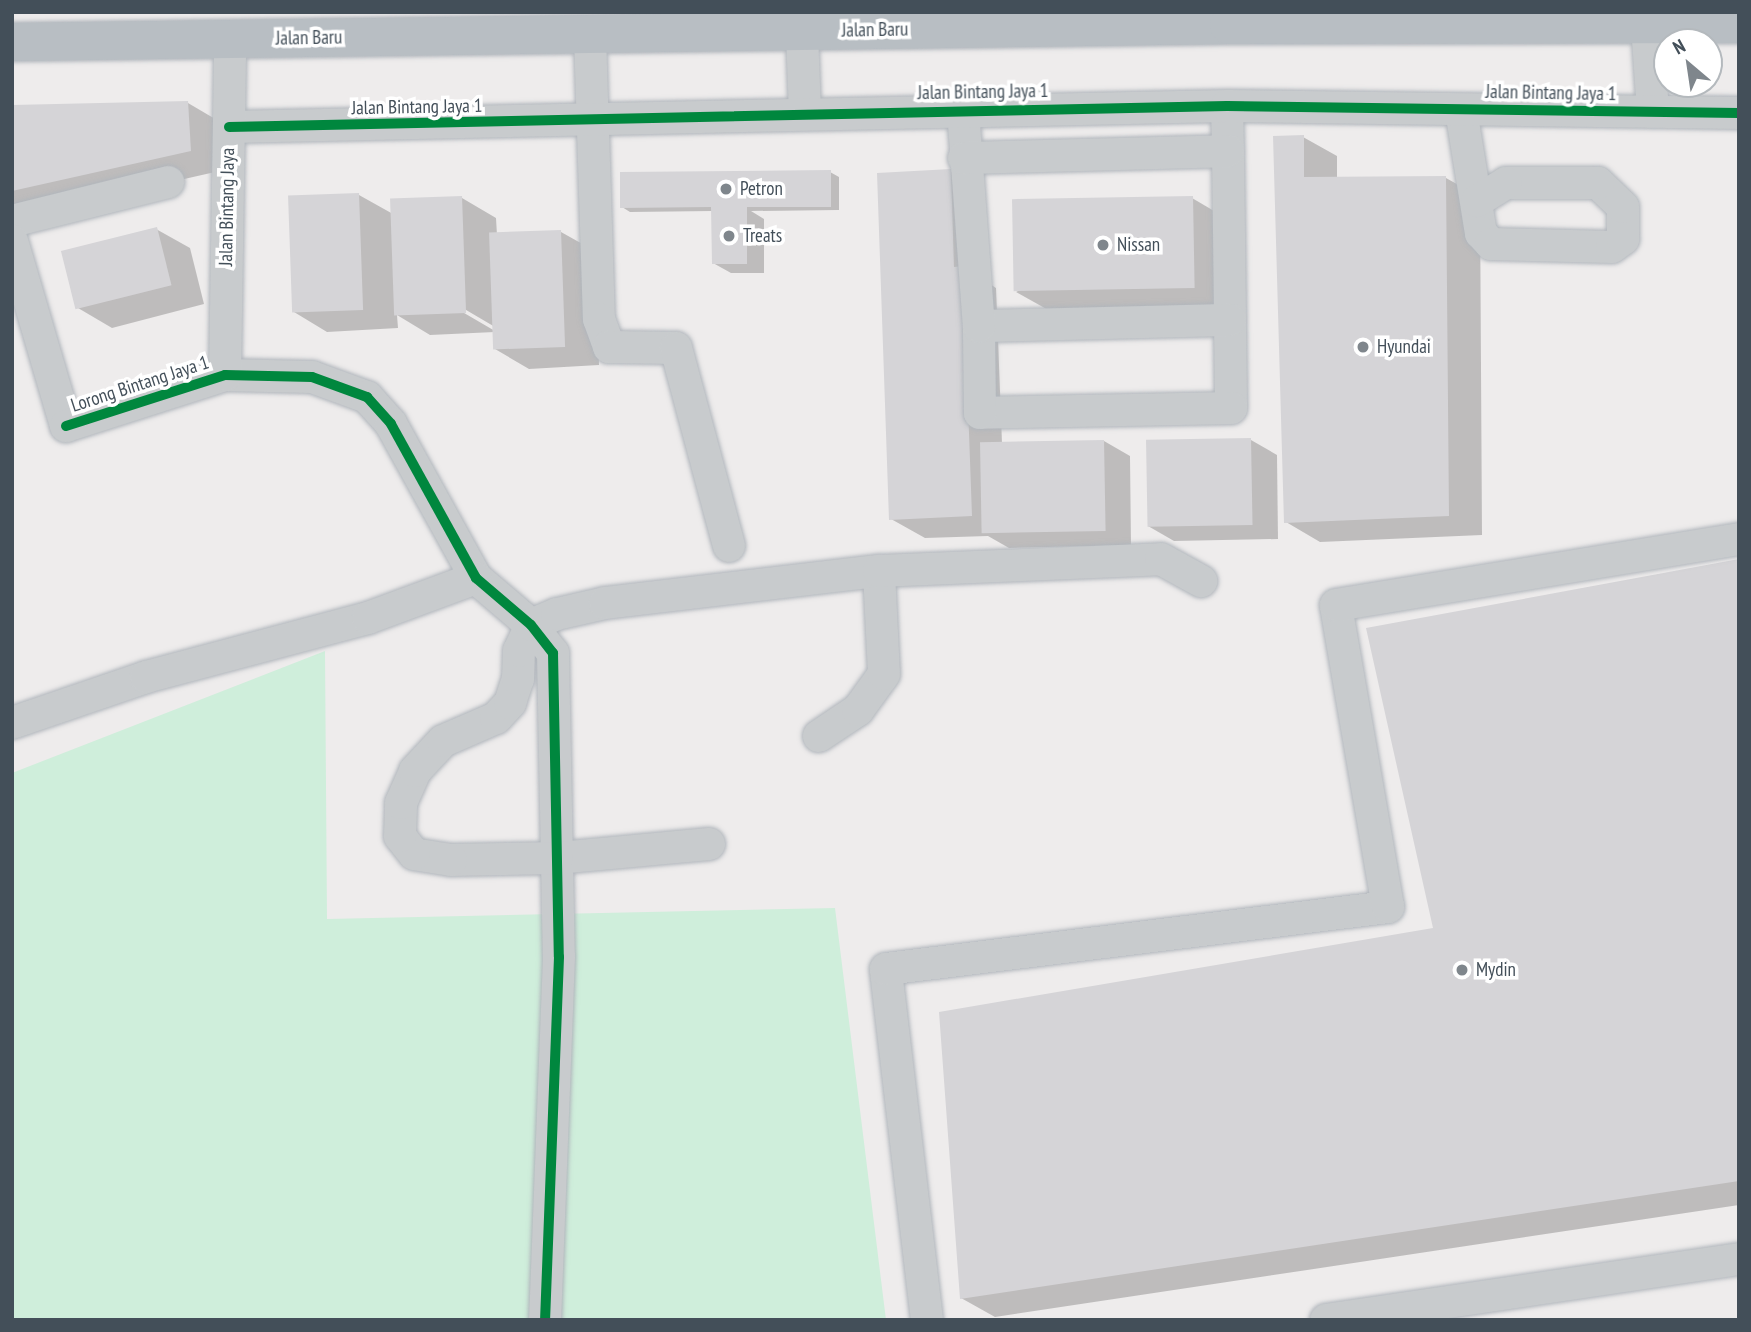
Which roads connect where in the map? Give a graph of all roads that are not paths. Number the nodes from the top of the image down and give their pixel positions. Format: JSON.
{"nodes":[{"id":1,"x":1647,"y":24,"type":"junction"},
{"id":2,"x":1739,"y":24,"type":"edge"},
{"id":3,"x":802,"y":32,"type":"junction"},
{"id":4,"x":590,"y":35,"type":"junction"},
{"id":5,"x":230,"y":38,"type":"junction"},
{"id":6,"x":12,"y":41,"type":"edge"},
{"id":7,"x":1227,"y":106,"type":"junction"},
{"id":8,"x":963,"y":110,"type":"junction"},
{"id":9,"x":1461,"y":110,"type":"junction"},
{"id":10,"x":1653,"y":111,"type":"junction"},
{"id":11,"x":805,"y":113,"type":"junction"},
{"id":12,"x":1739,"y":113,"type":"edge"},
{"id":13,"x":592,"y":122,"type":"junction"},
{"id":14,"x":229,"y":127,"type":"junction"},
{"id":15,"x":1228,"y":151,"type":"junction"},
{"id":16,"x":964,"y":158,"type":"junction"},
{"id":17,"x":168,"y":182,"type":"dead end"},
{"id":18,"x":1476,"y":201,"type":"dead end"},
{"id":19,"x":12,"y":221,"type":"edge"},
{"id":20,"x":12,"y":241,"type":"edge"},
{"id":21,"x":1230,"y":320,"type":"junction"},
{"id":22,"x":979,"y":326,"type":"junction"},
{"id":23,"x":225,"y":374,"type":"junction"},
{"id":24,"x":1739,"y":539,"type":"edge"},
{"id":25,"x":729,"y":545,"type":"dead end"},
{"id":26,"x":879,"y":572,"type":"junction"},
{"id":27,"x":476,"y":578,"type":"junction"},
{"id":28,"x":1201,"y":581,"type":"dead end"},
{"id":29,"x":531,"y":625,"type":"junction"},
{"id":30,"x":12,"y":723,"type":"edge"},
{"id":31,"x":819,"y":736,"type":"dead end"},
{"id":32,"x":709,"y":844,"type":"dead end"},
{"id":33,"x":557,"y":858,"type":"junction"},
{"id":34,"x":1739,"y":1259,"type":"edge"},
{"id":35,"x":545,"y":1320,"type":"edge"},
{"id":36,"x":927,"y":1320,"type":"edge"},
{"id":37,"x":1326,"y":1320,"type":"edge"}],
"edges":[{"from":1,"to":2,"type":"highway","name":"Jalan Baru"},
{"from":1,"to":3,"type":"highway","name":"Jalan Baru"},
{"from":1,"to":10,"type":"street"},
{"from":3,"to":4,"type":"highway","name":"Jalan Baru"},
{"from":3,"to":11,"type":"street"},
{"from":4,"to":5,"type":"highway","name":"Jalan Baru"},
{"from":4,"to":13,"type":"street"},
{"from":5,"to":6,"type":"highway","name":"Jalan Baru"},
{"from":5,"to":14,"type":"street","name":"Jalan Bintang Jaya"},
{"from":7,"to":8,"type":"street","name":"Jalan Bintang Jaya 1"},
{"from":7,"to":9,"type":"street","name":"Jalan Bintang Jaya 1"},
{"from":7,"to":15,"type":"street"},
{"from":8,"to":11,"type":"street","name":"Jalan Bintang Jaya 1"},
{"from":8,"to":16,"type":"street"},
{"from":9,"to":10,"type":"street","name":"Jalan Bintang Jaya 1"},
{"from":9,"to":18,"type":"street"},
{"from":10,"to":12,"type":"street","name":"Jalan Bintang Jaya 1"},
{"from":11,"to":13,"type":"street","name":"Jalan Bintang Jaya 1"},
{"from":13,"to":14,"type":"street","name":"Jalan Bintang Jaya 1"},
{"from":13,"to":25,"type":"street"},
{"from":14,"to":23,"type":"street","name":"Jalan Bintang Jaya"},
{"from":15,"to":16,"type":"street"},
{"from":15,"to":21,"type":"street"},
{"from":16,"to":22,"type":"street"},
{"from":17,"to":19,"type":"street"},
{"from":20,"to":23,"type":"street","name":"Lorong Bintang Jaya 1"},
{"from":21,"to":22,"type":"street"},
{"from":21,"to":22,"type":"street"},
{"from":23,"to":27,"type":"street"},
{"from":24,"to":36,"type":"street"},
{"from":26,"to":28,"type":"street"},
{"from":26,"to":29,"type":"street"},
{"from":26,"to":31,"type":"street"},
{"from":27,"to":29,"type":"street"},
{"from":27,"to":30,"type":"street"},
{"from":29,"to":33,"type":"street"},
{"from":29,"to":33,"type":"street"},
{"from":32,"to":33,"type":"street"},
{"from":33,"to":35,"type":"street"},
{"from":34,"to":37,"type":"street"}]}
